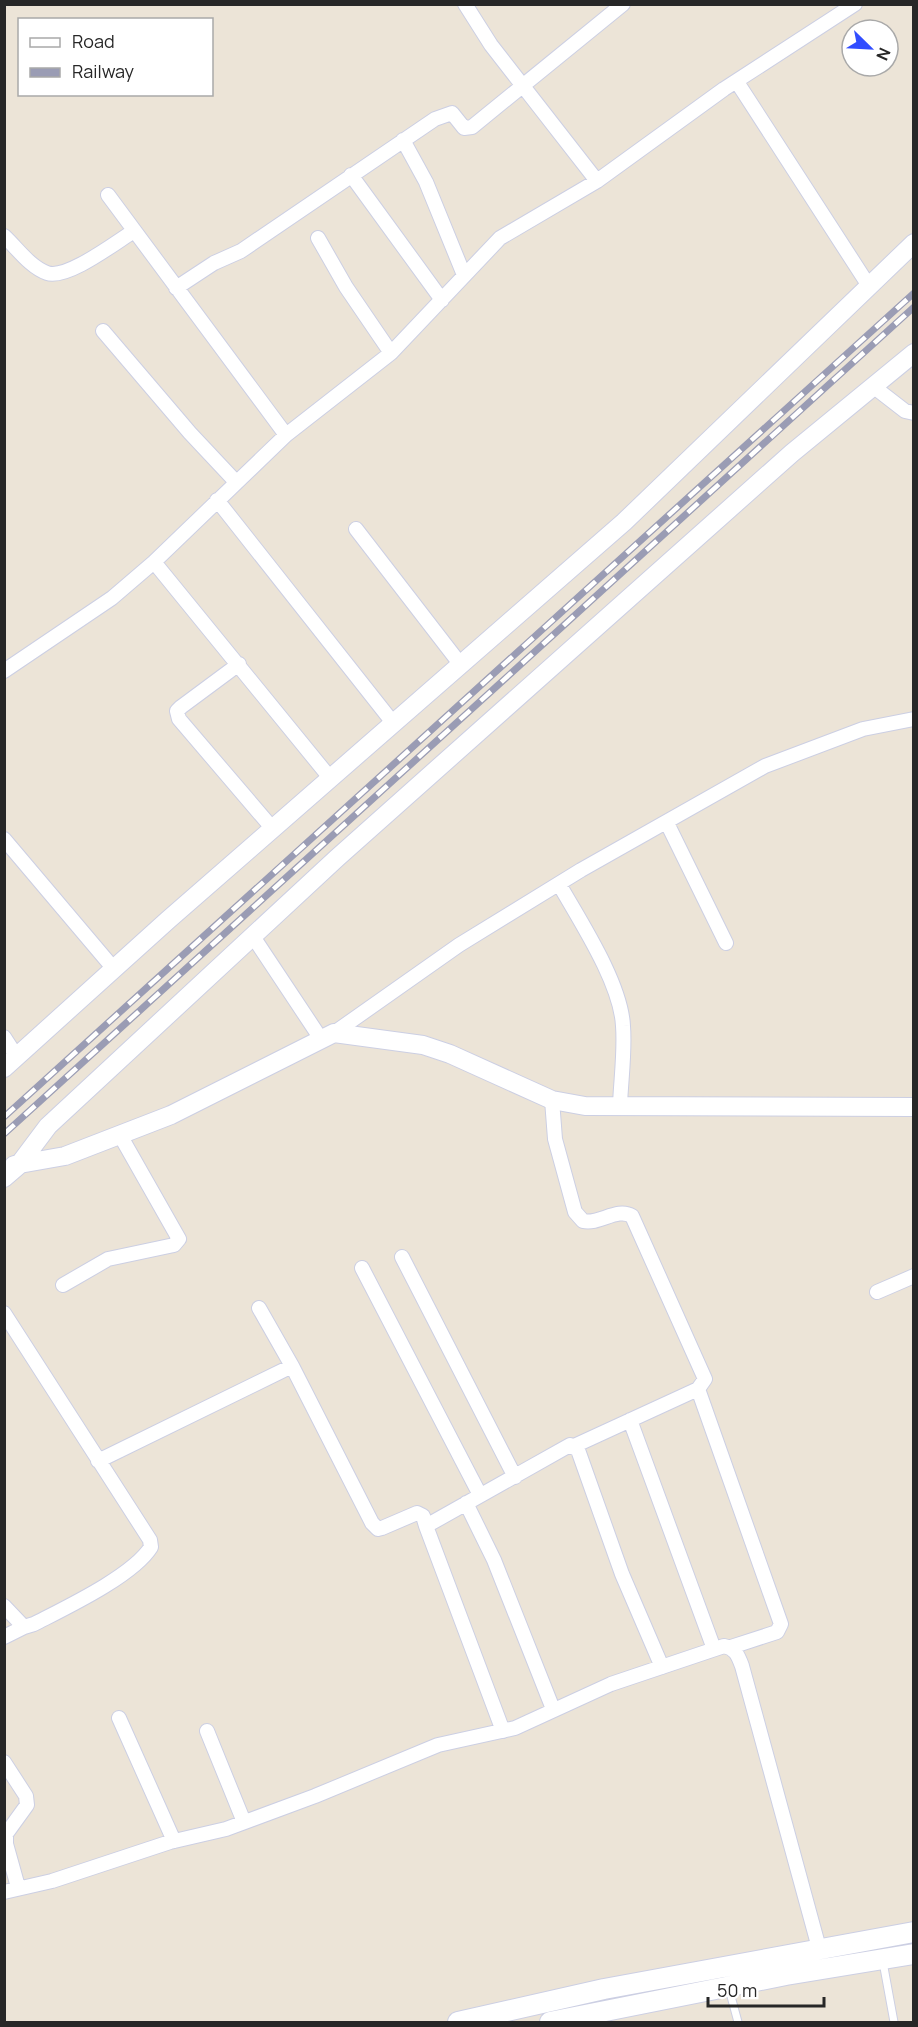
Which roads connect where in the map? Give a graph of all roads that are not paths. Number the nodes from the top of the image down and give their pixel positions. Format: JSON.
{"nodes":[{"id":1,"x":465,"y":4,"type":"edge"},
{"id":2,"x":623,"y":4,"type":"edge"},
{"id":3,"x":855,"y":4,"type":"edge"},
{"id":4,"x":737,"y":82,"type":"junction"},
{"id":5,"x":522,"y":85,"type":"junction"},
{"id":6,"x":403,"y":140,"type":"junction"},
{"id":7,"x":351,"y":175,"type":"junction"},
{"id":8,"x":597,"y":182,"type":"junction"},
{"id":9,"x":108,"y":195,"type":"dead end"},
{"id":10,"x":134,"y":231,"type":"junction"},
{"id":11,"x":4,"y":236,"type":"edge"},
{"id":12,"x":318,"y":238,"type":"dead end"},
{"id":13,"x":914,"y":243,"type":"edge"},
{"id":14,"x":464,"y":275,"type":"junction"},
{"id":15,"x":869,"y":286,"type":"junction"},
{"id":16,"x":176,"y":288,"type":"junction"},
{"id":17,"x":442,"y":300,"type":"junction"},
{"id":18,"x":103,"y":331,"type":"dead end"},
{"id":19,"x":391,"y":353,"type":"junction"},
{"id":20,"x":914,"y":353,"type":"edge"},
{"id":21,"x":874,"y":387,"type":"junction"},
{"id":22,"x":914,"y":413,"type":"edge"},
{"id":23,"x":286,"y":435,"type":"junction"},
{"id":24,"x":236,"y":482,"type":"junction"},
{"id":25,"x":216,"y":500,"type":"junction"},
{"id":26,"x":356,"y":529,"type":"dead end"},
{"id":27,"x":154,"y":562,"type":"junction"},
{"id":28,"x":239,"y":664,"type":"junction"},
{"id":29,"x":461,"y":664,"type":"junction"},
{"id":30,"x":4,"y":671,"type":"edge"},
{"id":31,"x":914,"y":719,"type":"edge"},
{"id":32,"x":394,"y":724,"type":"junction"},
{"id":33,"x":331,"y":779,"type":"junction"},
{"id":34,"x":668,"y":823,"type":"junction"},
{"id":35,"x":273,"y":829,"type":"junction"},
{"id":36,"x":4,"y":838,"type":"edge"},
{"id":37,"x":558,"y":884,"type":"junction"},
{"id":38,"x":252,"y":935,"type":"junction"},
{"id":39,"x":726,"y":943,"type":"dead end"},
{"id":40,"x":114,"y":969,"type":"junction"},
{"id":41,"x":328,"y":1036,"type":"junction"},
{"id":42,"x":4,"y":1037,"type":"edge"},
{"id":43,"x":11,"y":1063,"type":"edge"},
{"id":44,"x":552,"y":1100,"type":"junction"},
{"id":45,"x":620,"y":1105,"type":"junction"},
{"id":46,"x":914,"y":1107,"type":"edge"},
{"id":47,"x":120,"y":1135,"type":"junction"},
{"id":48,"x":10,"y":1169,"type":"edge"},
{"id":49,"x":402,"y":1257,"type":"dead end"},
{"id":50,"x":362,"y":1268,"type":"dead end"},
{"id":51,"x":914,"y":1276,"type":"edge"},
{"id":52,"x":63,"y":1285,"type":"dead end"},
{"id":53,"x":878,"y":1292,"type":"dead end"},
{"id":54,"x":260,"y":1308,"type":"dead end"},
{"id":55,"x":4,"y":1313,"type":"edge"},
{"id":56,"x":292,"y":1366,"type":"junction"},
{"id":57,"x":698,"y":1389,"type":"junction"},
{"id":58,"x":630,"y":1420,"type":"junction"},
{"id":59,"x":574,"y":1446,"type":"junction"},
{"id":60,"x":98,"y":1461,"type":"junction"},
{"id":61,"x":515,"y":1477,"type":"junction"},
{"id":62,"x":480,"y":1495,"type":"junction"},
{"id":63,"x":466,"y":1503,"type":"junction"},
{"id":64,"x":426,"y":1526,"type":"junction"},
{"id":65,"x":4,"y":1606,"type":"edge"},
{"id":66,"x":24,"y":1627,"type":"junction"},
{"id":67,"x":4,"y":1637,"type":"edge"},
{"id":68,"x":731,"y":1647,"type":"junction"},
{"id":69,"x":714,"y":1649,"type":"junction"},
{"id":70,"x":662,"y":1667,"type":"junction"},
{"id":71,"x":553,"y":1709,"type":"junction"},
{"id":72,"x":119,"y":1718,"type":"dead end"},
{"id":73,"x":207,"y":1731,"type":"dead end"},
{"id":74,"x":503,"y":1731,"type":"junction"},
{"id":75,"x":4,"y":1762,"type":"edge"},
{"id":76,"x":244,"y":1822,"type":"junction"},
{"id":77,"x":174,"y":1841,"type":"junction"},
{"id":78,"x":11,"y":1890,"type":"edge"},
{"id":79,"x":914,"y":1932,"type":"edge"},
{"id":80,"x":819,"y":1948,"type":"junction"},
{"id":81,"x":914,"y":1954,"type":"edge"},
{"id":82,"x":883,"y":1959,"type":"junction"},
{"id":83,"x":722,"y":1966,"type":"junction"},
{"id":84,"x":728,"y":1987,"type":"junction"},
{"id":85,"x":458,"y":2022,"type":"edge"},
{"id":86,"x":550,"y":2022,"type":"edge"},
{"id":87,"x":738,"y":2022,"type":"edge"},
{"id":88,"x":894,"y":2022,"type":"edge"}],
"edges":[{"from":1,"to":5,"type":"street"},
{"from":2,"to":5,"type":"street"},
{"from":3,"to":4,"type":"street"},
{"from":4,"to":8,"type":"street"},
{"from":4,"to":15,"type":"street"},
{"from":5,"to":6,"type":"street"},
{"from":5,"to":8,"type":"street"},
{"from":6,"to":7,"type":"street"},
{"from":6,"to":14,"type":"street"},
{"from":7,"to":16,"type":"street"},
{"from":7,"to":17,"type":"street"},
{"from":8,"to":14,"type":"street"},
{"from":9,"to":10,"type":"street"},
{"from":10,"to":11,"type":"street"},
{"from":10,"to":16,"type":"street"},
{"from":12,"to":19,"type":"street"},
{"from":13,"to":15,"type":"street"},
{"from":14,"to":17,"type":"street"},
{"from":15,"to":29,"type":"street"},
{"from":16,"to":23,"type":"street"},
{"from":17,"to":19,"type":"street"},
{"from":18,"to":24,"type":"street"},
{"from":19,"to":23,"type":"street"},
{"from":20,"to":21,"type":"street"},
{"from":21,"to":22,"type":"street"},
{"from":21,"to":38,"type":"street"},
{"from":23,"to":24,"type":"street"},
{"from":24,"to":25,"type":"street"},
{"from":25,"to":27,"type":"street"},
{"from":25,"to":32,"type":"street"},
{"from":26,"to":29,"type":"street"},
{"from":27,"to":28,"type":"street"},
{"from":27,"to":30,"type":"street"},
{"from":28,"to":33,"type":"street"},
{"from":28,"to":35,"type":"street"},
{"from":29,"to":32,"type":"street"},
{"from":31,"to":34,"type":"street"},
{"from":32,"to":33,"type":"street"},
{"from":33,"to":35,"type":"street"},
{"from":34,"to":37,"type":"street"},
{"from":34,"to":39,"type":"street"},
{"from":35,"to":40,"type":"street"},
{"from":36,"to":40,"type":"street"},
{"from":37,"to":41,"type":"street"},
{"from":37,"to":45,"type":"street"},
{"from":38,"to":41,"type":"street"},
{"from":38,"to":48,"type":"street"},
{"from":40,"to":43,"type":"street"},
{"from":41,"to":44,"type":"street"},
{"from":41,"to":47,"type":"street"},
{"from":42,"to":43,"type":"street"},
{"from":44,"to":45,"type":"street"},
{"from":44,"to":57,"type":"street"},
{"from":45,"to":46,"type":"street"},
{"from":47,"to":48,"type":"street"},
{"from":47,"to":52,"type":"street"},
{"from":49,"to":61,"type":"street"},
{"from":50,"to":62,"type":"street"},
{"from":51,"to":53,"type":"street"},
{"from":54,"to":56,"type":"street"},
{"from":55,"to":60,"type":"street"},
{"from":56,"to":60,"type":"street"},
{"from":56,"to":64,"type":"street"},
{"from":57,"to":58,"type":"street"},
{"from":57,"to":68,"type":"street"},
{"from":58,"to":59,"type":"street"},
{"from":58,"to":69,"type":"street"},
{"from":59,"to":61,"type":"street"},
{"from":59,"to":70,"type":"street"},
{"from":60,"to":66,"type":"street"},
{"from":61,"to":62,"type":"street"},
{"from":62,"to":63,"type":"street"},
{"from":63,"to":64,"type":"street"},
{"from":63,"to":71,"type":"street"},
{"from":64,"to":74,"type":"street"},
{"from":65,"to":66,"type":"street"},
{"from":66,"to":67,"type":"street"},
{"from":68,"to":69,"type":"street"},
{"from":68,"to":80,"type":"street"},
{"from":69,"to":70,"type":"street"},
{"from":70,"to":71,"type":"street"},
{"from":71,"to":74,"type":"street"},
{"from":72,"to":77,"type":"street"},
{"from":73,"to":76,"type":"street"},
{"from":74,"to":76,"type":"street"},
{"from":75,"to":78,"type":"street"},
{"from":76,"to":77,"type":"street"},
{"from":77,"to":78,"type":"street"},
{"from":79,"to":80,"type":"main road"},
{"from":80,"to":83,"type":"main road"},
{"from":81,"to":82,"type":"main road"},
{"from":82,"to":84,"type":"main road"},
{"from":82,"to":88,"type":"lane"},
{"from":83,"to":84,"type":"lane"},
{"from":83,"to":85,"type":"main road"},
{"from":84,"to":86,"type":"main road"},
{"from":84,"to":87,"type":"lane"}]}
